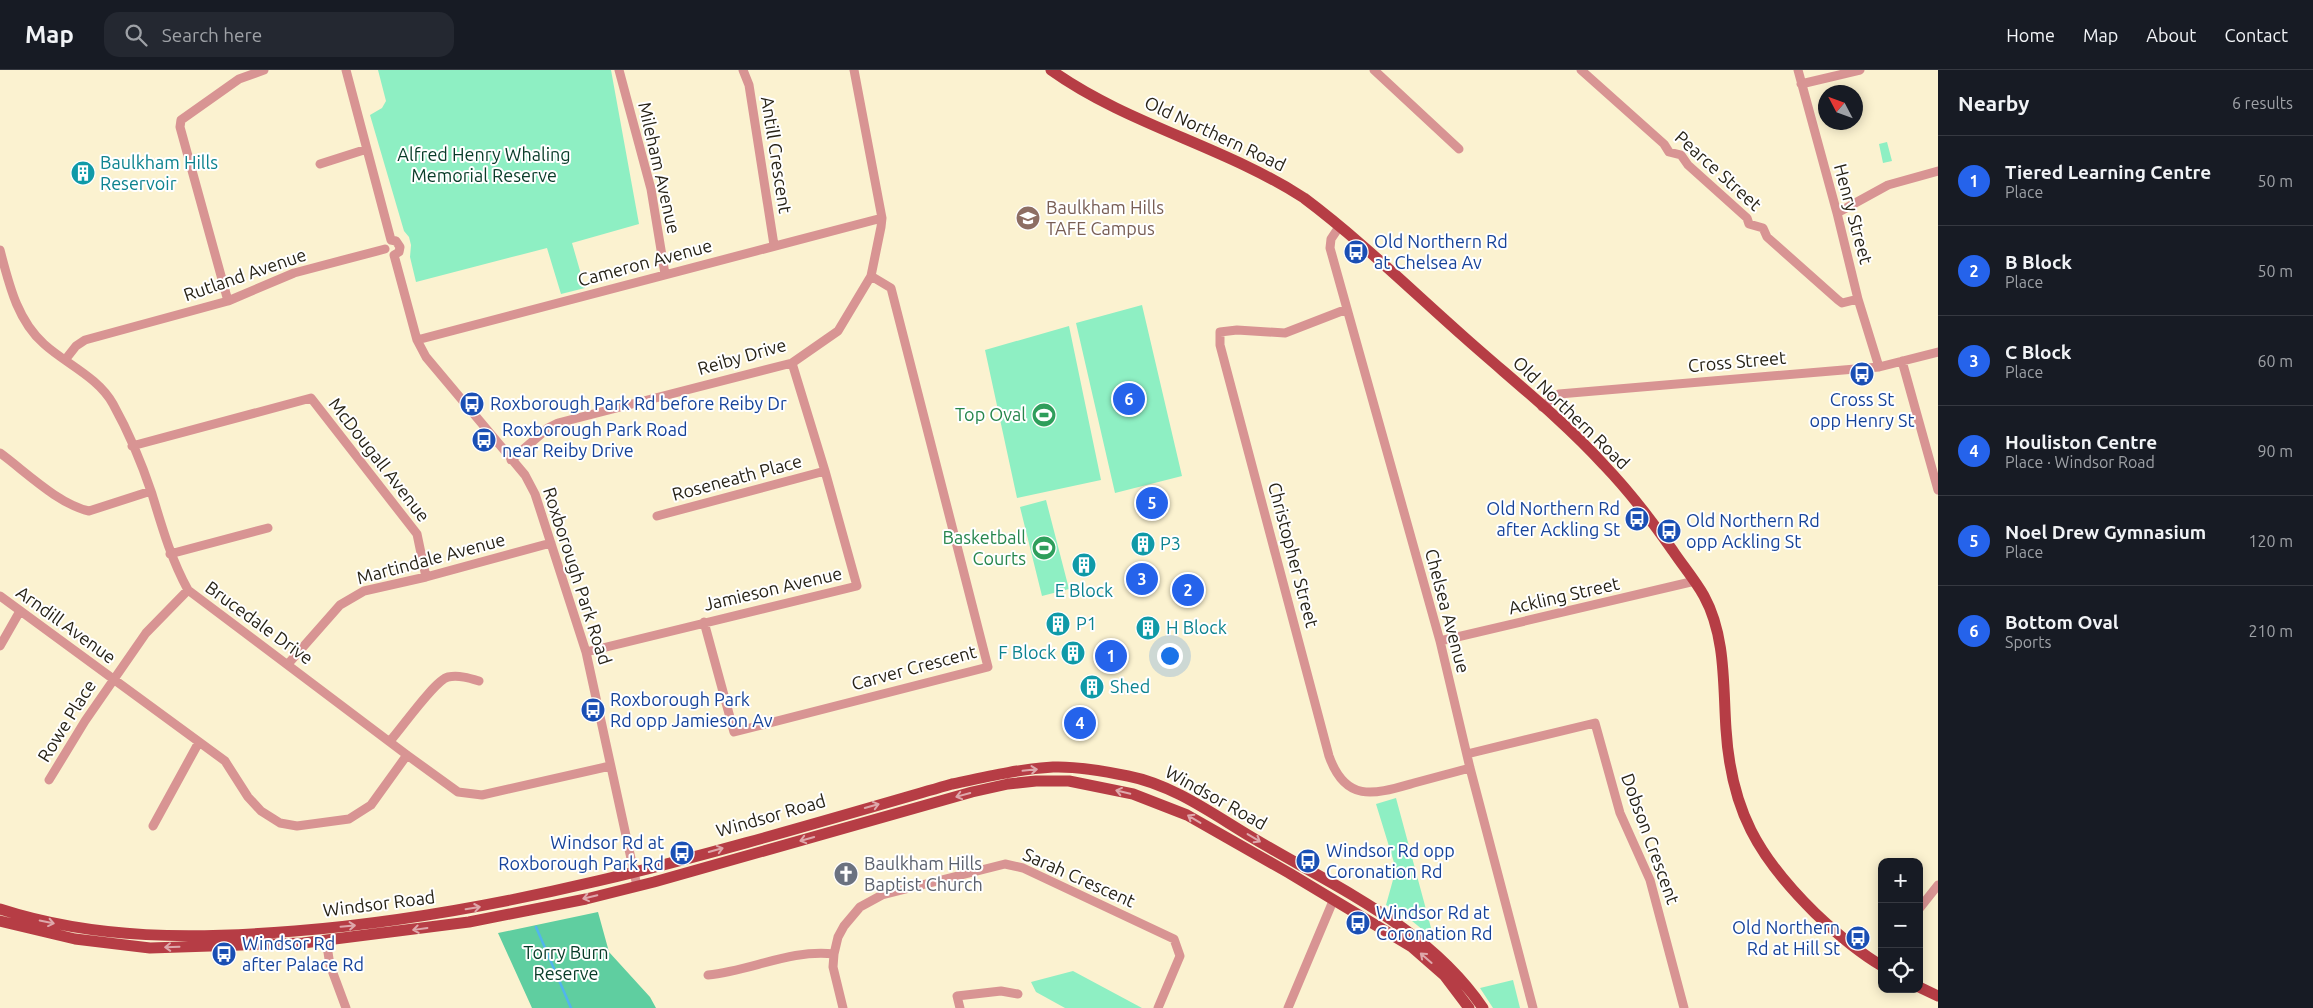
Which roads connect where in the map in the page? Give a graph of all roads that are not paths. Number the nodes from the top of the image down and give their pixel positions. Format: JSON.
{"nodes":[{"id":1,"x":264,"y":70,"type":"edge"},
{"id":2,"x":346,"y":70,"type":"edge"},
{"id":3,"x":619,"y":70,"type":"edge"},
{"id":4,"x":743,"y":70,"type":"edge"},
{"id":5,"x":854,"y":70,"type":"edge"},
{"id":6,"x":1051,"y":70,"type":"edge"},
{"id":7,"x":1374,"y":70,"type":"edge"},
{"id":8,"x":1581,"y":70,"type":"edge"},
{"id":9,"x":1798,"y":70,"type":"edge"},
{"id":10,"x":1860,"y":70,"type":"edge"},
{"id":11,"x":1801,"y":84,"type":"junction"},
{"id":12,"x":367,"y":149,"type":"junction"},
{"id":13,"x":1459,"y":149,"type":"dead end"},
{"id":14,"x":320,"y":164,"type":"dead end"},
{"id":15,"x":1938,"y":171,"type":"edge"},
{"id":16,"x":1837,"y":214,"type":"junction"},
{"id":17,"x":882,"y":218,"type":"junction"},
{"id":18,"x":1339,"y":226,"type":"junction"},
{"id":19,"x":392,"y":240,"type":"junction"},
{"id":20,"x":774,"y":245,"type":"junction"},
{"id":21,"x":385,"y":249,"type":"junction"},
{"id":22,"x":0,"y":250,"type":"edge"},
{"id":23,"x":394,"y":255,"type":"junction"},
{"id":24,"x":665,"y":274,"type":"junction"},
{"id":25,"x":871,"y":276,"type":"junction"},
{"id":26,"x":1858,"y":299,"type":"junction"},
{"id":27,"x":228,"y":301,"type":"junction"},
{"id":28,"x":1346,"y":309,"type":"junction"},
{"id":29,"x":417,"y":340,"type":"junction"},
{"id":30,"x":1938,"y":352,"type":"edge"},
{"id":31,"x":65,"y":360,"type":"junction"},
{"id":32,"x":1902,"y":361,"type":"junction"},
{"id":33,"x":792,"y":363,"type":"junction"},
{"id":34,"x":1879,"y":367,"type":"junction"},
{"id":35,"x":1542,"y":407,"type":"junction"},
{"id":36,"x":132,"y":446,"type":"junction"},
{"id":37,"x":0,"y":453,"type":"edge"},
{"id":38,"x":511,"y":460,"type":"junction"},
{"id":39,"x":825,"y":471,"type":"junction"},
{"id":40,"x":1938,"y":490,"type":"edge"},
{"id":41,"x":151,"y":491,"type":"junction"},
{"id":42,"x":657,"y":516,"type":"dead end"},
{"id":43,"x":268,"y":528,"type":"dead end"},
{"id":44,"x":551,"y":543,"type":"junction"},
{"id":45,"x":170,"y":554,"type":"junction"},
{"id":46,"x":426,"y":577,"type":"junction"},
{"id":47,"x":1695,"y":581,"type":"junction"},
{"id":48,"x":188,"y":590,"type":"junction"},
{"id":49,"x":0,"y":596,"type":"edge"},
{"id":50,"x":20,"y":611,"type":"junction"},
{"id":51,"x":704,"y":622,"type":"junction"},
{"id":52,"x":1440,"y":641,"type":"junction"},
{"id":53,"x":0,"y":646,"type":"edge"},
{"id":54,"x":586,"y":652,"type":"junction"},
{"id":55,"x":288,"y":664,"type":"junction"},
{"id":56,"x":113,"y":679,"type":"junction"},
{"id":57,"x":479,"y":681,"type":"dead end"},
{"id":58,"x":390,"y":741,"type":"junction"},
{"id":59,"x":199,"y":742,"type":"junction"},
{"id":60,"x":1467,"y":754,"type":"junction"},
{"id":61,"x":407,"y":755,"type":"junction"},
{"id":62,"x":610,"y":766,"type":"junction"},
{"id":63,"x":1470,"y":768,"type":"junction"},
{"id":64,"x":49,"y":780,"type":"dead end"},
{"id":65,"x":152,"y":826,"type":"dead end"},
{"id":66,"x":635,"y":872,"type":"junction"},
{"id":67,"x":1938,"y":885,"type":"edge"},
{"id":68,"x":637,"y":886,"type":"junction"},
{"id":69,"x":1340,"y":888,"type":"junction"},
{"id":70,"x":1333,"y":901,"type":"junction"},
{"id":71,"x":1923,"y":904,"type":"edge"},
{"id":72,"x":0,"y":909,"type":"edge"},
{"id":73,"x":0,"y":921,"type":"edge"},
{"id":74,"x":326,"y":940,"type":"junction"},
{"id":75,"x":834,"y":954,"type":"junction"},
{"id":76,"x":1878,"y":961,"type":"edge"},
{"id":77,"x":708,"y":975,"type":"dead end"},
{"id":78,"x":1923,"y":989,"type":"edge"},
{"id":79,"x":1018,"y":994,"type":"dead end"},
{"id":80,"x":1938,"y":996,"type":"edge"},
{"id":81,"x":346,"y":1008,"type":"edge"},
{"id":82,"x":843,"y":1008,"type":"edge"},
{"id":83,"x":960,"y":1008,"type":"edge"},
{"id":84,"x":1158,"y":1008,"type":"edge"},
{"id":85,"x":1288,"y":1008,"type":"edge"},
{"id":86,"x":1469,"y":1008,"type":"edge"},
{"id":87,"x":1483,"y":1008,"type":"edge"},
{"id":88,"x":1533,"y":1008,"type":"edge"},
{"id":89,"x":1684,"y":1008,"type":"edge"}],
"edges":[{"from":1,"to":27,"type":"street"},
{"from":2,"to":12,"type":"street"},
{"from":3,"to":24,"type":"street","name":"Mileham Avenue"},
{"from":4,"to":20,"type":"street","name":"Antill Crescent"},
{"from":5,"to":17,"type":"street","name":"Reiby Drive"},
{"from":6,"to":18,"type":"main road","name":"Old Northern Road"},
{"from":7,"to":13,"type":"street"},
{"from":8,"to":26,"type":"street","name":"Pearce Street"},
{"from":9,"to":11,"type":"street","name":"Henry Street"},
{"from":10,"to":11,"type":"street"},
{"from":11,"to":16,"type":"street","name":"Henry Street"},
{"from":12,"to":14,"type":"street"},
{"from":12,"to":19,"type":"street"},
{"from":15,"to":16,"type":"street"},
{"from":16,"to":26,"type":"street","name":"Henry Street"},
{"from":17,"to":20,"type":"street","name":"Cameron Avenue"},
{"from":17,"to":25,"type":"street","name":"Reiby Drive"},
{"from":18,"to":28,"type":"street","name":"Chelsea Avenue"},
{"from":18,"to":35,"type":"main road","name":"Old Northern Road"},
{"from":19,"to":21,"type":"street"},
{"from":19,"to":23,"type":"street"},
{"from":20,"to":24,"type":"street","name":"Cameron Avenue"},
{"from":21,"to":23,"type":"street"},
{"from":21,"to":27,"type":"street","name":"Rutland Avenue"},
{"from":22,"to":31,"type":"street","name":"Brucedale Drive"},
{"from":23,"to":29,"type":"street","name":"Roxborough Park Road"},
{"from":24,"to":29,"type":"street","name":"Cameron Avenue"},
{"from":25,"to":33,"type":"street","name":"Reiby Drive"},
{"from":25,"to":51,"type":"street","name":"Carver Crescent"},
{"from":26,"to":34,"type":"street","name":"Henry Street"},
{"from":27,"to":31,"type":"street","name":"Rutland Avenue"},
{"from":28,"to":52,"type":"street","name":"Chelsea Avenue"},
{"from":28,"to":63,"type":"street","name":"Christopher Street"},
{"from":29,"to":38,"type":"street","name":"Roxborough Park Road"},
{"from":30,"to":32,"type":"street","name":"Cross Street"},
{"from":31,"to":36,"type":"street","name":"Brucedale Drive"},
{"from":32,"to":34,"type":"street","name":"Cross Street"},
{"from":32,"to":40,"type":"street"},
{"from":33,"to":38,"type":"street","name":"Reiby Drive"},
{"from":33,"to":39,"type":"street","name":"Jamieson Avenue"},
{"from":34,"to":35,"type":"street","name":"Cross Street"},
{"from":35,"to":47,"type":"main road","name":"Old Northern Road"},
{"from":36,"to":41,"type":"street","name":"Brucedale Drive"},
{"from":36,"to":46,"type":"street","name":"McDougall Avenue"},
{"from":37,"to":41,"type":"street"},
{"from":38,"to":44,"type":"street","name":"Roxborough Park Road"},
{"from":39,"to":42,"type":"street","name":"Roseneath Place"},
{"from":39,"to":51,"type":"street","name":"Jamieson Avenue"},
{"from":41,"to":45,"type":"street","name":"Brucedale Drive"},
{"from":43,"to":45,"type":"street"},
{"from":44,"to":46,"type":"street","name":"Martindale Avenue"},
{"from":44,"to":54,"type":"street","name":"Roxborough Park Road"},
{"from":45,"to":48,"type":"street","name":"Brucedale Drive"},
{"from":46,"to":55,"type":"street","name":"Martindale Avenue"},
{"from":47,"to":52,"type":"street","name":"Ackling Street"},
{"from":47,"to":76,"type":"main road","name":"Old Northern Road"},
{"from":48,"to":55,"type":"street","name":"Brucedale Drive"},
{"from":48,"to":56,"type":"street","name":"Rowe Place"},
{"from":49,"to":50,"type":"street","name":"Arndill Avenue"},
{"from":50,"to":53,"type":"street"},
{"from":50,"to":56,"type":"street","name":"Arndill Avenue"},
{"from":51,"to":54,"type":"street","name":"Jamieson Avenue"},
{"from":52,"to":60,"type":"street","name":"Chelsea Avenue"},
{"from":54,"to":62,"type":"street","name":"Roxborough Park Road"},
{"from":55,"to":58,"type":"street","name":"Brucedale Drive"},
{"from":56,"to":59,"type":"street","name":"Arndill Avenue"},
{"from":56,"to":64,"type":"street","name":"Rowe Place"},
{"from":57,"to":58,"type":"street"},
{"from":58,"to":61,"type":"street","name":"Brucedale Drive"},
{"from":59,"to":61,"type":"street","name":"Arndill Avenue"},
{"from":59,"to":65,"type":"street"},
{"from":60,"to":63,"type":"street","name":"Chelsea Avenue"},
{"from":60,"to":89,"type":"street","name":"Dobson Crescent"},
{"from":61,"to":62,"type":"street","name":"Brucedale Drive"},
{"from":62,"to":66,"type":"street","name":"Roxborough Park Road"},
{"from":63,"to":88,"type":"street","name":"Chelsea Avenue"},
{"from":66,"to":68,"type":"street","name":"Roxborough Park Road"},
{"from":66,"to":69,"type":"main road","name":"Windsor Road","one_way":true},
{"from":72,"to":66,"type":"main road","name":"Windsor Road","one_way":true},
{"from":67,"to":71,"type":"street"},
{"from":70,"to":68,"type":"main road","name":"Windsor Road","one_way":true},
{"from":68,"to":74,"type":"main road","name":"Windsor Road","one_way":true},
{"from":69,"to":70,"type":"main road"},
{"from":69,"to":87,"type":"main road","name":"Windsor Road"},
{"from":70,"to":85,"type":"street"},
{"from":86,"to":70,"type":"main road","name":"Windsor Road","one_way":true},
{"from":74,"to":73,"type":"main road","name":"Windsor Road","one_way":true},
{"from":74,"to":81,"type":"street"},
{"from":75,"to":77,"type":"street"},
{"from":75,"to":82,"type":"street","name":"Sarah Crescent"},
{"from":75,"to":84,"type":"street","name":"Sarah Crescent"},
{"from":78,"to":80,"type":"main road"},
{"from":79,"to":83,"type":"street"}]}
